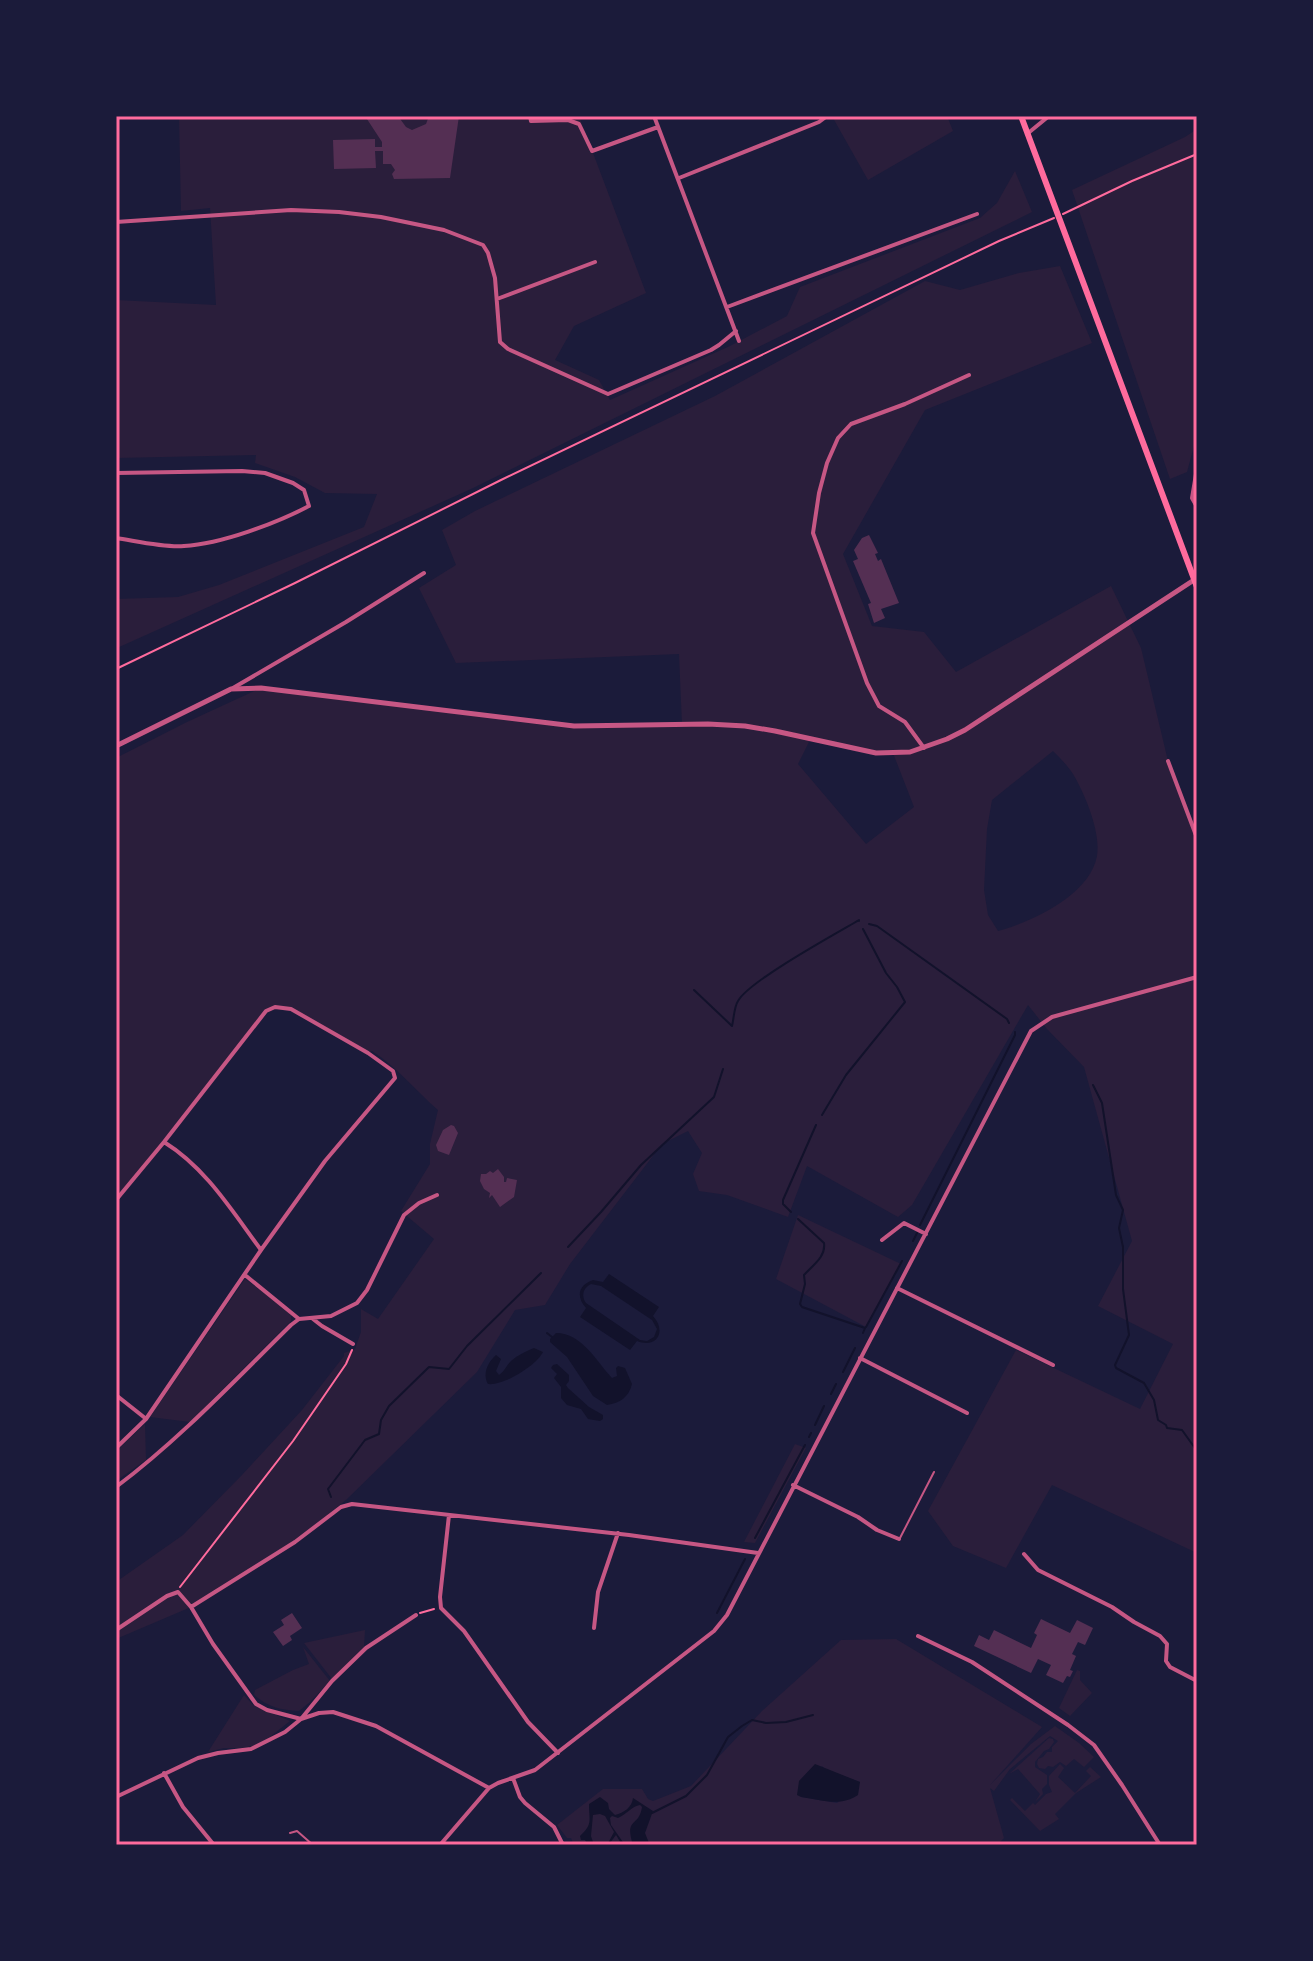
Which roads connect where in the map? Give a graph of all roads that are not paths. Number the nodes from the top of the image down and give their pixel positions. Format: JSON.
{"nodes":[{"id":1,"x":530,"y":116,"type":"edge"},
{"id":2,"x":654,"y":116,"type":"edge"},
{"id":3,"x":807,"y":116,"type":"edge"},
{"id":4,"x":827,"y":116,"type":"edge"},
{"id":5,"x":1021,"y":116,"type":"edge"},
{"id":6,"x":1049,"y":116,"type":"edge"},
{"id":7,"x":543,"y":118,"type":"edge"},
{"id":8,"x":809,"y":126,"type":"junction"},
{"id":9,"x":658,"y":127,"type":"junction"},
{"id":10,"x":1027,"y":134,"type":"junction"},
{"id":11,"x":679,"y":178,"type":"junction"},
{"id":12,"x":977,"y":214,"type":"dead end"},
{"id":13,"x":116,"y":222,"type":"edge"},
{"id":14,"x":595,"y":262,"type":"dead end"},
{"id":15,"x":497,"y":299,"type":"junction"},
{"id":16,"x":727,"y":307,"type":"junction"},
{"id":17,"x":736,"y":331,"type":"junction"},
{"id":18,"x":739,"y":341,"type":"dead end"},
{"id":19,"x":969,"y":375,"type":"dead end"},
{"id":20,"x":1197,"y":468,"type":"edge"},
{"id":21,"x":116,"y":473,"type":"edge"},
{"id":22,"x":1197,"y":507,"type":"edge"},
{"id":23,"x":116,"y":538,"type":"edge"},
{"id":24,"x":424,"y":573,"type":"dead end"},
{"id":25,"x":1196,"y":581,"type":"edge"},
{"id":26,"x":231,"y":689,"type":"junction"},
{"id":27,"x":116,"y":746,"type":"edge"},
{"id":28,"x":924,"y":748,"type":"junction"},
{"id":29,"x":1168,"y":761,"type":"dead end"},
{"id":30,"x":1197,"y":838,"type":"edge"},
{"id":31,"x":1197,"y":977,"type":"edge"},
{"id":32,"x":164,"y":1142,"type":"junction"},
{"id":33,"x":437,"y":1195,"type":"dead end"},
{"id":34,"x":116,"y":1200,"type":"edge"},
{"id":35,"x":926,"y":1234,"type":"junction"},
{"id":36,"x":882,"y":1240,"type":"dead end"},
{"id":37,"x":261,"y":1250,"type":"junction"},
{"id":38,"x":245,"y":1275,"type":"junction"},
{"id":39,"x":897,"y":1288,"type":"junction"},
{"id":40,"x":299,"y":1319,"type":"junction"},
{"id":41,"x":313,"y":1319,"type":"junction"},
{"id":42,"x":353,"y":1344,"type":"road end"},
{"id":43,"x":860,"y":1358,"type":"junction"},
{"id":44,"x":1053,"y":1365,"type":"dead end"},
{"id":45,"x":116,"y":1395,"type":"edge"},
{"id":46,"x":967,"y":1413,"type":"dead end"},
{"id":47,"x":146,"y":1419,"type":"junction"},
{"id":48,"x":116,"y":1448,"type":"edge"},
{"id":49,"x":934,"y":1472,"type":"dead end"},
{"id":50,"x":793,"y":1485,"type":"junction"},
{"id":51,"x":116,"y":1487,"type":"edge"},
{"id":52,"x":449,"y":1515,"type":"junction"},
{"id":53,"x":618,"y":1533,"type":"junction"},
{"id":54,"x":899,"y":1539,"type":"joint"},
{"id":55,"x":758,"y":1553,"type":"junction"},
{"id":56,"x":1024,"y":1554,"type":"dead end"},
{"id":57,"x":191,"y":1607,"type":"junction"},
{"id":58,"x":416,"y":1615,"type":"road end"},
{"id":59,"x":594,"y":1628,"type":"dead end"},
{"id":60,"x":116,"y":1630,"type":"edge"},
{"id":61,"x":918,"y":1636,"type":"dead end"},
{"id":62,"x":1197,"y":1681,"type":"edge"},
{"id":63,"x":301,"y":1719,"type":"junction"},
{"id":64,"x":558,"y":1753,"type":"junction"},
{"id":65,"x":164,"y":1773,"type":"junction"},
{"id":66,"x":513,"y":1778,"type":"junction"},
{"id":67,"x":489,"y":1788,"type":"junction"},
{"id":68,"x":116,"y":1797,"type":"edge"},
{"id":69,"x":290,"y":1833,"type":"dead end"},
{"id":70,"x":214,"y":1845,"type":"edge"},
{"id":71,"x":313,"y":1845,"type":"edge"},
{"id":72,"x":440,"y":1845,"type":"edge"},
{"id":73,"x":563,"y":1845,"type":"edge"},
{"id":74,"x":1160,"y":1845,"type":"edge"}],
"edges":[{"from":1,"to":7,"type":"street"},
{"from":2,"to":9,"type":"street"},
{"from":3,"to":8,"type":"street"},
{"from":4,"to":8,"type":"street"},
{"from":5,"to":10,"type":"main road"},
{"from":6,"to":10,"type":"street"},
{"from":7,"to":9,"type":"street"},
{"from":8,"to":11,"type":"street"},
{"from":9,"to":11,"type":"street"},
{"from":10,"to":25,"type":"main road"},
{"from":11,"to":16,"type":"street"},
{"from":12,"to":16,"type":"street"},
{"from":13,"to":15,"type":"street"},
{"from":14,"to":15,"type":"street"},
{"from":15,"to":17,"type":"street"},
{"from":16,"to":17,"type":"street"},
{"from":17,"to":18,"type":"street"},
{"from":19,"to":28,"type":"street"},
{"from":20,"to":22,"type":"street"},
{"from":21,"to":23,"type":"street"},
{"from":24,"to":26,"type":"street"},
{"from":25,"to":28,"type":"street"},
{"from":26,"to":27,"type":"street"},
{"from":26,"to":28,"type":"street"},
{"from":29,"to":30,"type":"street"},
{"from":31,"to":35,"type":"street"},
{"from":32,"to":34,"type":"street"},
{"from":32,"to":37,"type":"street"},
{"from":32,"to":37,"type":"street"},
{"from":33,"to":41,"type":"street"},
{"from":35,"to":36,"type":"street"},
{"from":35,"to":39,"type":"street"},
{"from":37,"to":38,"type":"street"},
{"from":38,"to":40,"type":"street"},
{"from":38,"to":47,"type":"street"},
{"from":39,"to":43,"type":"street"},
{"from":39,"to":44,"type":"street"},
{"from":40,"to":41,"type":"street"},
{"from":40,"to":51,"type":"street"},
{"from":41,"to":42,"type":"street"},
{"from":43,"to":46,"type":"street"},
{"from":43,"to":50,"type":"street"},
{"from":45,"to":47,"type":"street"},
{"from":47,"to":48,"type":"street"},
{"from":49,"to":54,"type":"lane"},
{"from":50,"to":54,"type":"street"},
{"from":50,"to":55,"type":"street"},
{"from":52,"to":53,"type":"street"},
{"from":52,"to":57,"type":"street"},
{"from":52,"to":64,"type":"street"},
{"from":53,"to":55,"type":"street"},
{"from":53,"to":59,"type":"street"},
{"from":55,"to":64,"type":"street"},
{"from":56,"to":62,"type":"street"},
{"from":57,"to":60,"type":"street"},
{"from":57,"to":63,"type":"street"},
{"from":58,"to":63,"type":"street"},
{"from":61,"to":74,"type":"street"},
{"from":63,"to":65,"type":"street"},
{"from":63,"to":67,"type":"street"},
{"from":64,"to":66,"type":"street"},
{"from":65,"to":68,"type":"street"},
{"from":65,"to":70,"type":"street"},
{"from":66,"to":67,"type":"street"},
{"from":66,"to":73,"type":"street"},
{"from":67,"to":72,"type":"street"},
{"from":69,"to":71,"type":"lane"}]}
